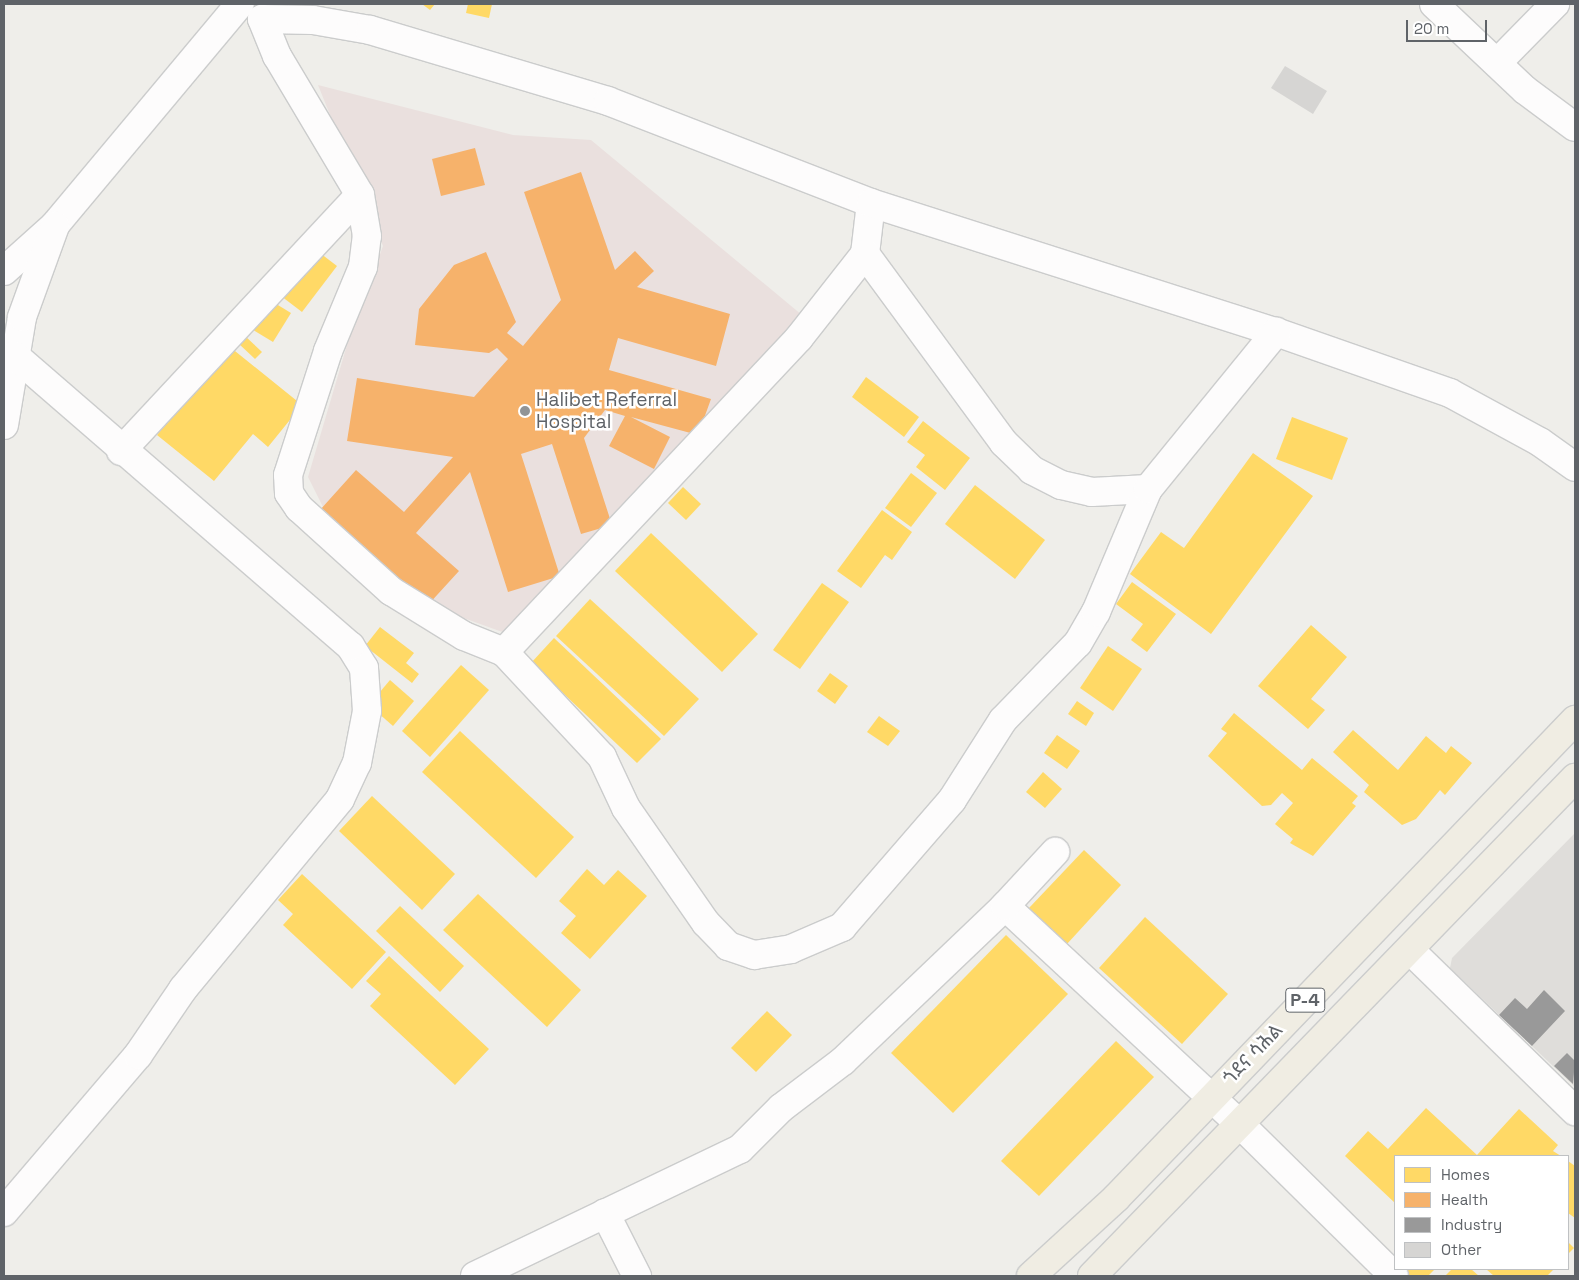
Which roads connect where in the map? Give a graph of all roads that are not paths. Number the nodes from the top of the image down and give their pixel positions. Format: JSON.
{"nodes":[{"id":1,"x":240,"y":4,"type":"edge"},
{"id":2,"x":1434,"y":4,"type":"edge"},
{"id":3,"x":1555,"y":4,"type":"edge"},
{"id":4,"x":262,"y":19,"type":"junction"},
{"id":5,"x":1497,"y":63,"type":"junction"},
{"id":6,"x":1575,"y":127,"type":"edge"},
{"id":7,"x":360,"y":195,"type":"junction"},
{"id":8,"x":871,"y":203,"type":"junction"},
{"id":9,"x":55,"y":225,"type":"junction"},
{"id":10,"x":865,"y":254,"type":"junction"},
{"id":11,"x":4,"y":271,"type":"edge"},
{"id":12,"x":1276,"y":332,"type":"junction"},
{"id":13,"x":14,"y":355,"type":"junction"},
{"id":14,"x":4,"y":425,"type":"edge"},
{"id":15,"x":121,"y":451,"type":"junction"},
{"id":16,"x":1575,"y":467,"type":"edge"},
{"id":17,"x":1148,"y":489,"type":"junction"},
{"id":18,"x":504,"y":652,"type":"junction"},
{"id":19,"x":1575,"y":720,"type":"edge"},
{"id":20,"x":1575,"y":778,"type":"edge"},
{"id":21,"x":1055,"y":852,"type":"dead end"},
{"id":22,"x":1005,"y":906,"type":"junction"},
{"id":23,"x":1410,"y":950,"type":"junction"},
{"id":24,"x":1211,"y":1098,"type":"junction"},
{"id":25,"x":1575,"y":1111,"type":"edge"},
{"id":26,"x":1240,"y":1124,"type":"junction"},
{"id":27,"x":4,"y":1212,"type":"edge"},
{"id":28,"x":605,"y":1213,"type":"junction"},
{"id":29,"x":475,"y":1276,"type":"edge"},
{"id":30,"x":637,"y":1276,"type":"edge"},
{"id":31,"x":1031,"y":1276,"type":"edge"},
{"id":32,"x":1092,"y":1276,"type":"edge"},
{"id":33,"x":1394,"y":1276,"type":"edge"}],
"edges":[{"from":1,"to":4,"type":"street"},
{"from":1,"to":9,"type":"street"},
{"from":2,"to":5,"type":"street"},
{"from":3,"to":5,"type":"street"},
{"from":4,"to":7,"type":"street"},
{"from":4,"to":8,"type":"street"},
{"from":5,"to":6,"type":"street"},
{"from":7,"to":15,"type":"street"},
{"from":7,"to":18,"type":"street"},
{"from":8,"to":10,"type":"street"},
{"from":8,"to":12,"type":"street"},
{"from":9,"to":11,"type":"street"},
{"from":9,"to":13,"type":"street"},
{"from":10,"to":17,"type":"street"},
{"from":10,"to":18,"type":"street"},
{"from":12,"to":16,"type":"street"},
{"from":12,"to":17,"type":"street"},
{"from":13,"to":14,"type":"street"},
{"from":13,"to":15,"type":"street"},
{"from":15,"to":27,"type":"street"},
{"from":17,"to":18,"type":"street"},
{"from":19,"to":24,"type":"highway","name":"ጎደና ሳሕል","number":"P-4"},
{"from":20,"to":23,"type":"highway","number":"P-4"},
{"from":21,"to":22,"type":"street"},
{"from":22,"to":24,"type":"street"},
{"from":22,"to":28,"type":"street"},
{"from":23,"to":25,"type":"street"},
{"from":23,"to":26,"type":"highway","number":"P-4"},
{"from":24,"to":26,"type":"street"},
{"from":24,"to":31,"type":"highway","name":"ጎደና ሳሕል","number":"P-4"},
{"from":26,"to":32,"type":"highway","number":"P-4"},
{"from":26,"to":33,"type":"street"},
{"from":28,"to":29,"type":"street"},
{"from":28,"to":30,"type":"street"}]}
